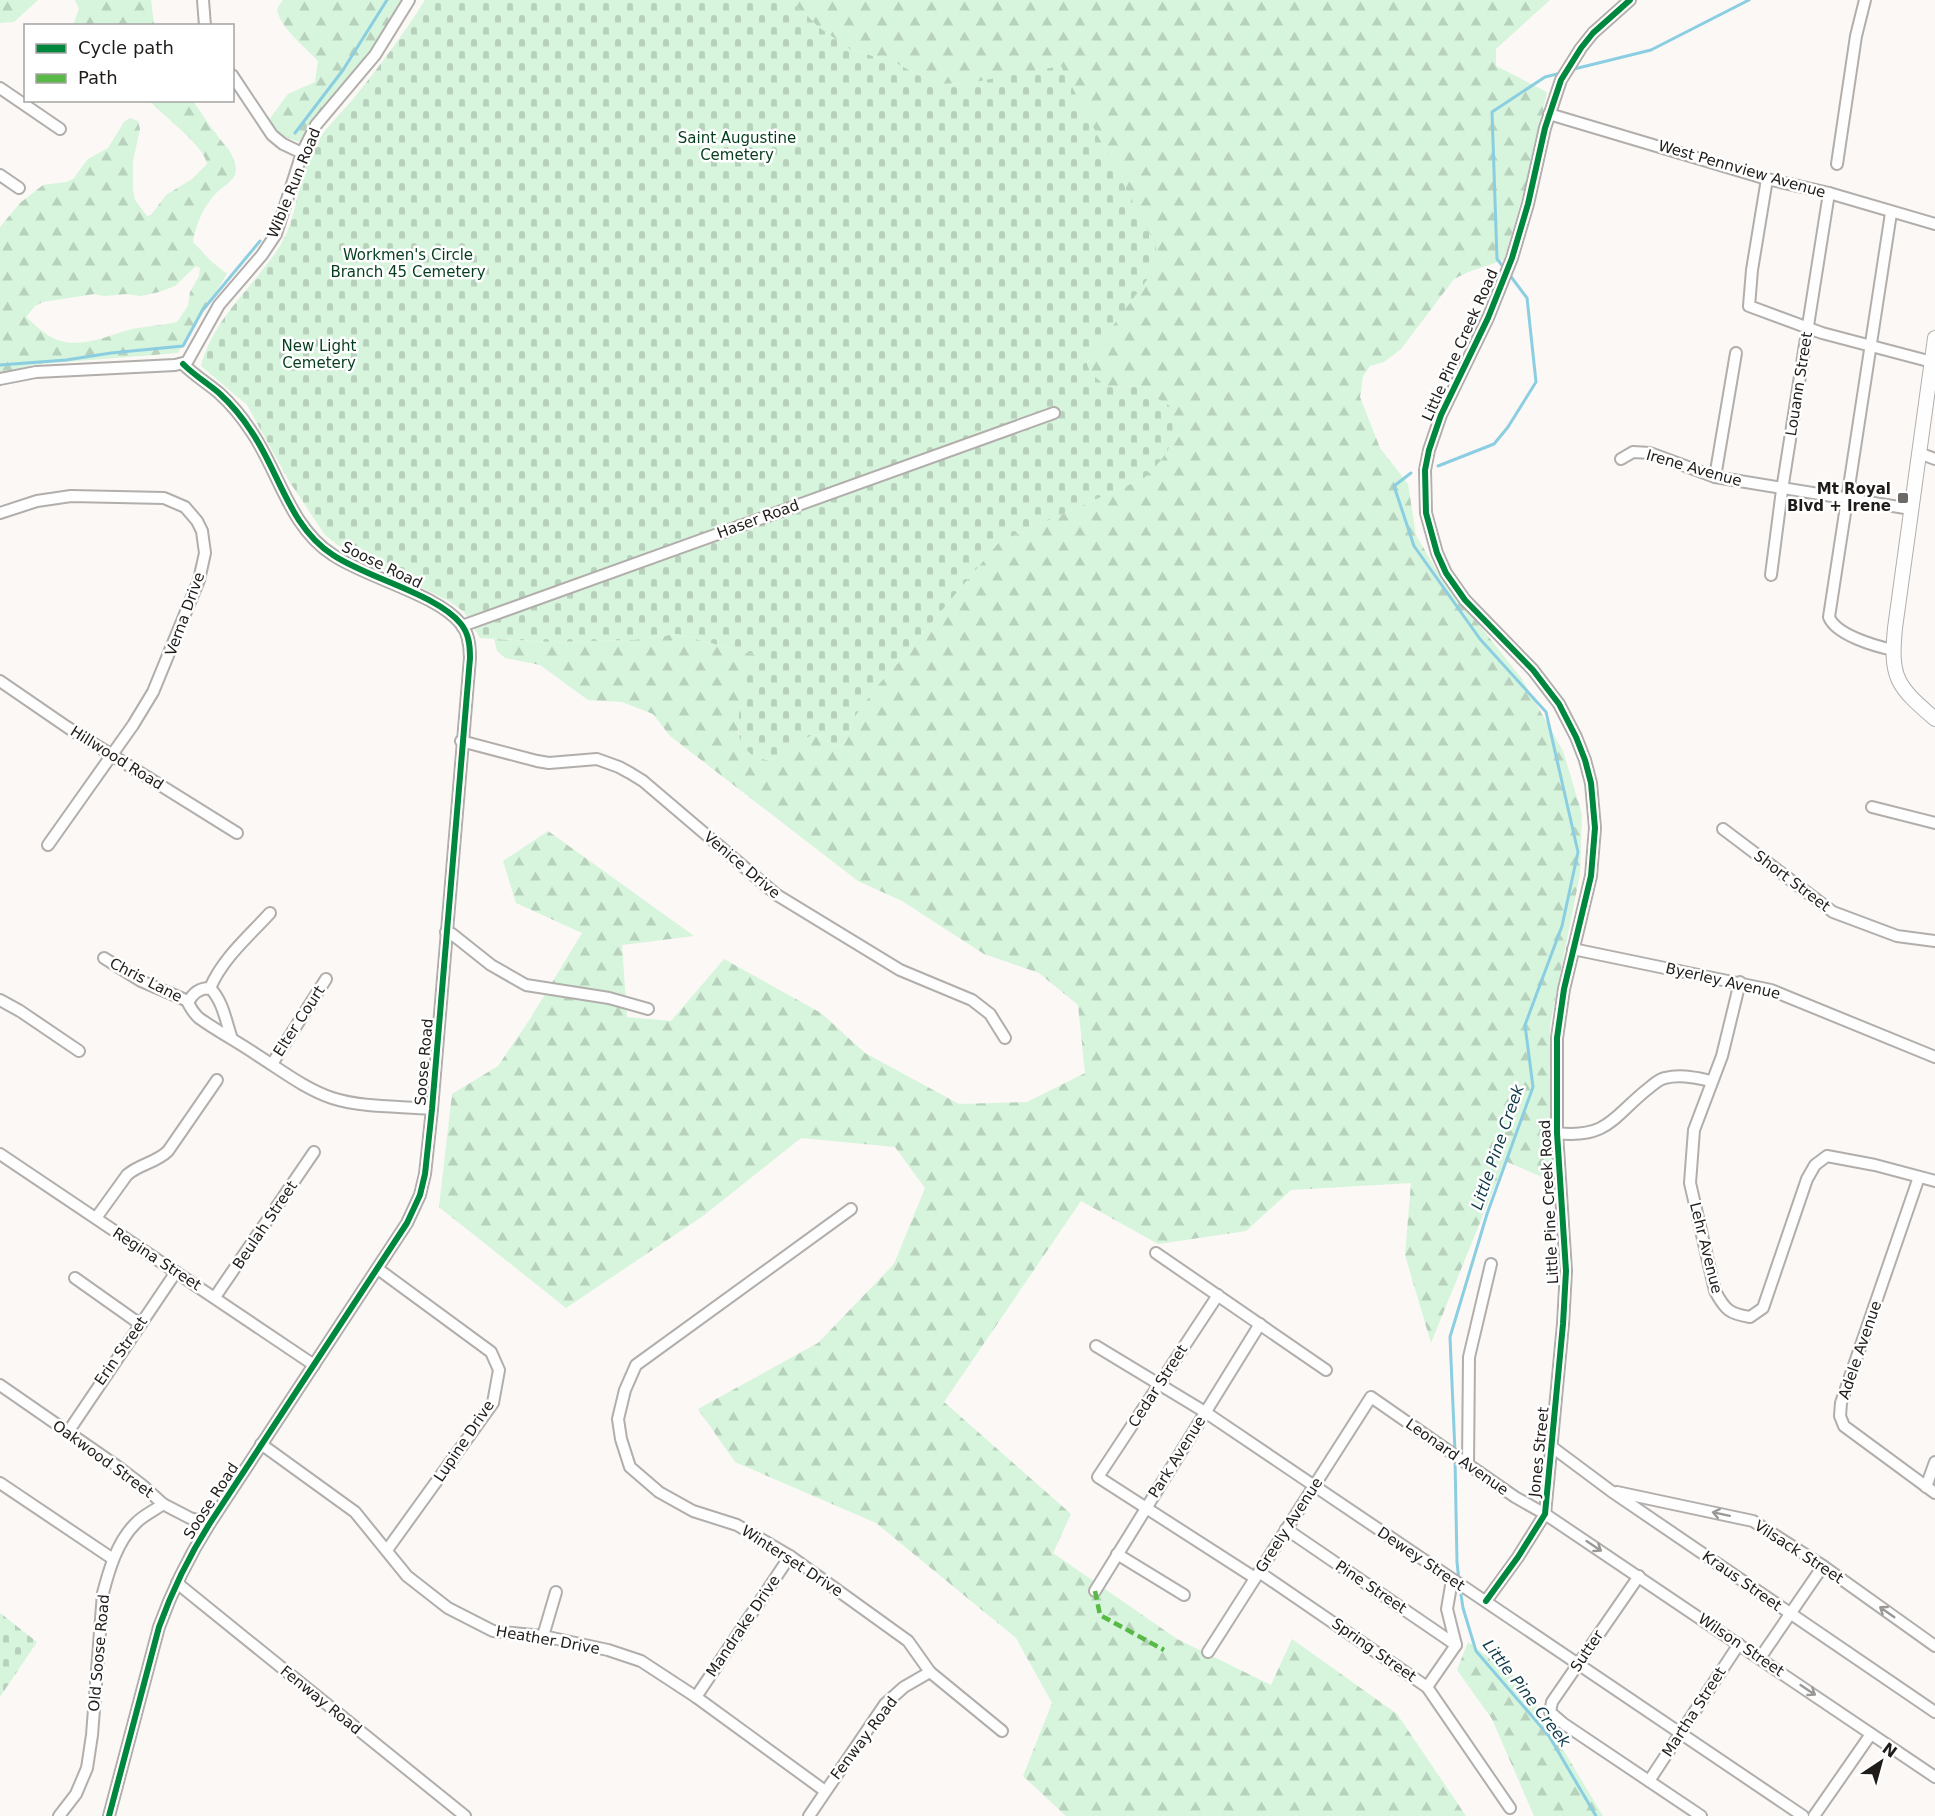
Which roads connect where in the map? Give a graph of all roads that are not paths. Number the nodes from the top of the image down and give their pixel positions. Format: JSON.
{"nodes":[{"id":1,"x":203,"y":0,"type":"edge"},
{"id":2,"x":409,"y":0,"type":"edge"},
{"id":3,"x":1630,"y":0,"type":"edge"},
{"id":4,"x":1865,"y":0,"type":"edge"},
{"id":5,"x":205,"y":24,"type":"edge"},
{"id":6,"x":234,"y":78,"type":"edge"},
{"id":7,"x":0,"y":88,"type":"edge"},
{"id":8,"x":1549,"y":114,"type":"junction"},
{"id":9,"x":60,"y":129,"type":"dead end"},
{"id":10,"x":302,"y":153,"type":"junction"},
{"id":11,"x":1837,"y":164,"type":"dead end"},
{"id":12,"x":0,"y":175,"type":"edge"},
{"id":13,"x":1767,"y":179,"type":"junction"},
{"id":14,"x":19,"y":188,"type":"dead end"},
{"id":15,"x":1828,"y":194,"type":"junction"},
{"id":16,"x":1891,"y":213,"type":"junction"},
{"id":17,"x":1935,"y":224,"type":"edge"},
{"id":18,"x":1808,"y":327,"type":"junction"},
{"id":19,"x":1935,"y":338,"type":"edge"},
{"id":20,"x":1870,"y":346,"type":"junction"},
{"id":21,"x":1736,"y":353,"type":"dead end"},
{"id":22,"x":1932,"y":362,"type":"junction"},
{"id":23,"x":183,"y":364,"type":"junction"},
{"id":24,"x":0,"y":379,"type":"edge"},
{"id":25,"x":1054,"y":413,"type":"dead end"},
{"id":26,"x":1919,"y":453,"type":"junction"},
{"id":27,"x":1621,"y":459,"type":"dead end"},
{"id":28,"x":1935,"y":459,"type":"edge"},
{"id":29,"x":1715,"y":477,"type":"junction"},
{"id":30,"x":1782,"y":490,"type":"junction"},
{"id":31,"x":1846,"y":499,"type":"junction"},
{"id":32,"x":1911,"y":509,"type":"junction"},
{"id":33,"x":0,"y":513,"type":"edge"},
{"id":34,"x":1771,"y":575,"type":"dead end"},
{"id":35,"x":462,"y":626,"type":"junction"},
{"id":36,"x":1893,"y":650,"type":"junction"},
{"id":37,"x":0,"y":681,"type":"edge"},
{"id":38,"x":1935,"y":719,"type":"edge"},
{"id":39,"x":462,"y":741,"type":"junction"},
{"id":40,"x":111,"y":754,"type":"junction"},
{"id":41,"x":1872,"y":807,"type":"dead end"},
{"id":42,"x":1935,"y":823,"type":"edge"},
{"id":43,"x":1723,"y":829,"type":"dead end"},
{"id":44,"x":237,"y":832,"type":"dead end"},
{"id":45,"x":48,"y":844,"type":"dead end"},
{"id":46,"x":270,"y":913,"type":"dead end"},
{"id":47,"x":446,"y":932,"type":"junction"},
{"id":48,"x":1935,"y":941,"type":"edge"},
{"id":49,"x":1574,"y":949,"type":"junction"},
{"id":50,"x":104,"y":958,"type":"dead end"},
{"id":51,"x":326,"y":979,"type":"dead end"},
{"id":52,"x":1740,"y":982,"type":"junction"},
{"id":53,"x":210,"y":988,"type":"junction"},
{"id":54,"x":0,"y":1000,"type":"edge"},
{"id":55,"x":188,"y":1001,"type":"junction"},
{"id":56,"x":648,"y":1009,"type":"dead end"},
{"id":57,"x":1005,"y":1038,"type":"dead end"},
{"id":58,"x":232,"y":1039,"type":"junction"},
{"id":59,"x":79,"y":1051,"type":"dead end"},
{"id":60,"x":1935,"y":1057,"type":"edge"},
{"id":61,"x":272,"y":1064,"type":"junction"},
{"id":62,"x":217,"y":1080,"type":"dead end"},
{"id":63,"x":1712,"y":1081,"type":"junction"},
{"id":64,"x":432,"y":1109,"type":"junction"},
{"id":65,"x":1557,"y":1132,"type":"junction"},
{"id":66,"x":314,"y":1152,"type":"dead end"},
{"id":67,"x":0,"y":1154,"type":"edge"},
{"id":68,"x":1919,"y":1177,"type":"junction"},
{"id":69,"x":1935,"y":1181,"type":"edge"},
{"id":70,"x":851,"y":1209,"type":"dead end"},
{"id":71,"x":96,"y":1218,"type":"junction"},
{"id":72,"x":1156,"y":1253,"type":"dead end"},
{"id":73,"x":1491,"y":1264,"type":"dead end"},
{"id":74,"x":378,"y":1269,"type":"junction"},
{"id":75,"x":177,"y":1272,"type":"junction"},
{"id":76,"x":75,"y":1278,"type":"dead end"},
{"id":77,"x":1218,"y":1295,"type":"junction"},
{"id":78,"x":215,"y":1297,"type":"junction"},
{"id":79,"x":140,"y":1324,"type":"junction"},
{"id":80,"x":1260,"y":1324,"type":"junction"},
{"id":81,"x":1563,"y":1324,"type":"joint"},
{"id":82,"x":1096,"y":1346,"type":"dead end"},
{"id":83,"x":314,"y":1365,"type":"junction"},
{"id":84,"x":1326,"y":1370,"type":"dead end"},
{"id":85,"x":0,"y":1385,"type":"edge"},
{"id":86,"x":1159,"y":1385,"type":"junction"},
{"id":87,"x":1371,"y":1398,"type":"joint"},
{"id":88,"x":1205,"y":1412,"type":"junction"},
{"id":89,"x":68,"y":1432,"type":"junction"},
{"id":90,"x":261,"y":1444,"type":"junction"},
{"id":91,"x":1552,"y":1447,"type":"junction"},
{"id":92,"x":1463,"y":1462,"type":"junction"},
{"id":93,"x":1935,"y":1462,"type":"edge"},
{"id":94,"x":1098,"y":1478,"type":"joint"},
{"id":95,"x":0,"y":1483,"type":"edge"},
{"id":96,"x":1314,"y":1486,"type":"junction"},
{"id":97,"x":1931,"y":1490,"type":"edge"},
{"id":98,"x":1611,"y":1491,"type":"junction"},
{"id":99,"x":163,"y":1504,"type":"junction"},
{"id":100,"x":1146,"y":1508,"type":"junction"},
{"id":101,"x":1545,"y":1514,"type":"junction"},
{"id":102,"x":210,"y":1523,"type":"junction"},
{"id":103,"x":1286,"y":1529,"type":"junction"},
{"id":104,"x":387,"y":1550,"type":"junction"},
{"id":105,"x":1117,"y":1554,"type":"junction"},
{"id":106,"x":790,"y":1556,"type":"junction"},
{"id":107,"x":113,"y":1559,"type":"junction"},
{"id":108,"x":1823,"y":1566,"type":"junction"},
{"id":109,"x":1257,"y":1575,"type":"junction"},
{"id":110,"x":1639,"y":1576,"type":"junction"},
{"id":111,"x":1452,"y":1580,"type":"junction"},
{"id":112,"x":177,"y":1583,"type":"junction"},
{"id":113,"x":1095,"y":1591,"type":"dead end"},
{"id":114,"x":556,"y":1592,"type":"dead end"},
{"id":115,"x":1184,"y":1595,"type":"dead end"},
{"id":116,"x":1486,"y":1601,"type":"junction"},
{"id":117,"x":1789,"y":1613,"type":"junction"},
{"id":118,"x":543,"y":1636,"type":"junction"},
{"id":119,"x":1739,"y":1644,"type":"junction"},
{"id":120,"x":1456,"y":1645,"type":"junction"},
{"id":121,"x":1935,"y":1646,"type":"edge"},
{"id":122,"x":1208,"y":1652,"type":"dead end"},
{"id":123,"x":1760,"y":1658,"type":"junction"},
{"id":124,"x":1577,"y":1664,"type":"junction"},
{"id":125,"x":930,"y":1672,"type":"junction"},
{"id":126,"x":1427,"y":1687,"type":"junction"},
{"id":127,"x":696,"y":1697,"type":"junction"},
{"id":128,"x":1935,"y":1712,"type":"edge"},
{"id":129,"x":1002,"y":1731,"type":"dead end"},
{"id":130,"x":1681,"y":1734,"type":"junction"},
{"id":131,"x":1871,"y":1734,"type":"junction"},
{"id":132,"x":1935,"y":1778,"type":"edge"},
{"id":133,"x":1649,"y":1781,"type":"junction"},
{"id":134,"x":825,"y":1791,"type":"junction"},
{"id":135,"x":1510,"y":1808,"type":"dead end"},
{"id":136,"x":59,"y":1816,"type":"edge"},
{"id":137,"x":109,"y":1816,"type":"edge"},
{"id":138,"x":465,"y":1816,"type":"edge"},
{"id":139,"x":809,"y":1816,"type":"edge"},
{"id":140,"x":1701,"y":1816,"type":"edge"},
{"id":141,"x":1803,"y":1816,"type":"edge"},
{"id":142,"x":1814,"y":1816,"type":"edge"}],
"edges":[{"from":1,"to":5,"type":"street"},
{"from":2,"to":10,"type":"street","name":"Wible Run Road"},
{"from":3,"to":8,"type":"street","name":"Little Pine Creek Road"},
{"from":4,"to":11,"type":"street"},
{"from":6,"to":10,"type":"street"},
{"from":7,"to":9,"type":"street"},
{"from":8,"to":13,"type":"street","name":"West Pennview Avenue"},
{"from":8,"to":49,"type":"street","name":"Little Pine Creek Road"},
{"from":10,"to":23,"type":"street","name":"Wible Run Road"},
{"from":12,"to":14,"type":"street"},
{"from":13,"to":15,"type":"street","name":"West Pennview Avenue"},
{"from":13,"to":18,"type":"street"},
{"from":15,"to":16,"type":"street","name":"West Pennview Avenue"},
{"from":15,"to":18,"type":"street","name":"Louann Street"},
{"from":16,"to":17,"type":"street","name":"West Pennview Avenue"},
{"from":16,"to":20,"type":"street"},
{"from":18,"to":20,"type":"street"},
{"from":18,"to":30,"type":"street","name":"Louann Street"},
{"from":19,"to":22,"type":"main road"},
{"from":20,"to":22,"type":"street"},
{"from":20,"to":31,"type":"street"},
{"from":21,"to":29,"type":"street"},
{"from":22,"to":26,"type":"main road"},
{"from":23,"to":24,"type":"street"},
{"from":23,"to":35,"type":"street","name":"Soose Road"},
{"from":25,"to":35,"type":"street","name":"Haser Road"},
{"from":26,"to":28,"type":"street"},
{"from":26,"to":32,"type":"main road"},
{"from":27,"to":29,"type":"street","name":"Irene Avenue"},
{"from":29,"to":30,"type":"street","name":"Irene Avenue"},
{"from":30,"to":31,"type":"street","name":"Irene Avenue"},
{"from":30,"to":34,"type":"street","name":"Louann Street"},
{"from":31,"to":32,"type":"street","name":"Irene Avenue"},
{"from":31,"to":36,"type":"street"},
{"from":32,"to":36,"type":"main road"},
{"from":33,"to":40,"type":"street","name":"Verna Drive"},
{"from":35,"to":39,"type":"street","name":"Soose Road"},
{"from":36,"to":38,"type":"main road"},
{"from":37,"to":40,"type":"street","name":"Hillwood Road"},
{"from":39,"to":47,"type":"street","name":"Soose Road"},
{"from":39,"to":57,"type":"street","name":"Venice Drive"},
{"from":40,"to":44,"type":"street","name":"Hillwood Road"},
{"from":40,"to":45,"type":"street","name":"Verna Drive"},
{"from":41,"to":42,"type":"street"},
{"from":43,"to":48,"type":"street","name":"Short Street"},
{"from":46,"to":53,"type":"street"},
{"from":47,"to":56,"type":"street"},
{"from":47,"to":64,"type":"street","name":"Soose Road"},
{"from":49,"to":52,"type":"street","name":"Byerley Avenue"},
{"from":49,"to":65,"type":"street","name":"Little Pine Creek Road"},
{"from":50,"to":55,"type":"street","name":"Chris Lane"},
{"from":51,"to":61,"type":"street","name":"Elter Court"},
{"from":52,"to":60,"type":"street","name":"Byerley Avenue"},
{"from":52,"to":63,"type":"street","name":"Lehr Avenue"},
{"from":53,"to":55,"type":"street"},
{"from":53,"to":58,"type":"street"},
{"from":54,"to":59,"type":"street"},
{"from":55,"to":58,"type":"street"},
{"from":58,"to":61,"type":"street"},
{"from":61,"to":64,"type":"street"},
{"from":62,"to":71,"type":"street"},
{"from":63,"to":65,"type":"street"},
{"from":63,"to":68,"type":"street","name":"Lehr Avenue"},
{"from":64,"to":74,"type":"street","name":"Soose Road"},
{"from":65,"to":81,"type":"street","name":"Little Pine Creek Road"},
{"from":66,"to":78,"type":"street","name":"Beulah Street"},
{"from":67,"to":71,"type":"street","name":"Regina Street"},
{"from":68,"to":69,"type":"street","name":"Lehr Avenue"},
{"from":68,"to":97,"type":"street","name":"Adele Avenue"},
{"from":70,"to":106,"type":"street","name":"Winterset Drive"},
{"from":71,"to":75,"type":"street","name":"Regina Street"},
{"from":72,"to":77,"type":"street"},
{"from":73,"to":92,"type":"street"},
{"from":74,"to":83,"type":"street","name":"Soose Road"},
{"from":74,"to":104,"type":"street","name":"Lupine Drive"},
{"from":75,"to":78,"type":"street","name":"Regina Street"},
{"from":75,"to":79,"type":"street","name":"Erin Street"},
{"from":76,"to":79,"type":"street"},
{"from":77,"to":80,"type":"street"},
{"from":77,"to":86,"type":"street","name":"Cedar Street"},
{"from":78,"to":83,"type":"street","name":"Regina Street"},
{"from":79,"to":89,"type":"street","name":"Erin Street"},
{"from":80,"to":84,"type":"street"},
{"from":80,"to":88,"type":"street","name":"Park Avenue"},
{"from":81,"to":91,"type":"street","name":"Jones Street"},
{"from":82,"to":86,"type":"street","name":"Dewey Street"},
{"from":83,"to":90,"type":"street","name":"Soose Road"},
{"from":85,"to":89,"type":"street","name":"Oakwood Street"},
{"from":86,"to":88,"type":"street","name":"Dewey Street"},
{"from":86,"to":94,"type":"street","name":"Cedar Street"},
{"from":87,"to":92,"type":"street","name":"Leonard Avenue"},
{"from":87,"to":96,"type":"street","name":"Greely Avenue"},
{"from":88,"to":96,"type":"street","name":"Dewey Street"},
{"from":88,"to":100,"type":"street","name":"Park Avenue"},
{"from":89,"to":99,"type":"street","name":"Oakwood Street"},
{"from":90,"to":102,"type":"street","name":"Soose Road"},
{"from":90,"to":104,"type":"street","name":"Heather Drive"},
{"from":91,"to":98,"type":"street","name":"Kraus Street"},
{"from":91,"to":101,"type":"street","name":"Jones Street"},
{"from":92,"to":101,"type":"street","name":"Leonard Avenue"},
{"from":93,"to":97,"type":"street"},
{"from":94,"to":100,"type":"street","name":"Spring Street"},
{"from":95,"to":107,"type":"street"},
{"from":96,"to":103,"type":"street","name":"Greely Avenue"},
{"from":96,"to":111,"type":"street","name":"Dewey Street"},
{"from":108,"to":98,"type":"street","name":"Vilsack Street","one_way":true},
{"from":98,"to":117,"type":"street","name":"Kraus Street"},
{"from":99,"to":102,"type":"street","name":"Oakwood Street"},
{"from":99,"to":107,"type":"street","name":"Old Soose Road"},
{"from":100,"to":105,"type":"street","name":"Park Avenue"},
{"from":100,"to":109,"type":"street","name":"Spring Street"},
{"from":101,"to":110,"type":"street","name":"Wilson Street","one_way":true},
{"from":101,"to":116,"type":"street","name":"Jones Street"},
{"from":102,"to":112,"type":"street","name":"Soose Road"},
{"from":103,"to":109,"type":"street","name":"Greely Avenue"},
{"from":103,"to":120,"type":"street","name":"Pine Street"},
{"from":104,"to":118,"type":"street","name":"Heather Drive"},
{"from":105,"to":113,"type":"street","name":"Park Avenue"},
{"from":105,"to":115,"type":"street"},
{"from":106,"to":125,"type":"street","name":"Winterset Drive"},
{"from":106,"to":127,"type":"street","name":"Mandrake Drive"},
{"from":107,"to":136,"type":"street","name":"Old Soose Road"},
{"from":108,"to":117,"type":"street"},
{"from":121,"to":108,"type":"street","name":"Vilsack Street","one_way":true},
{"from":109,"to":122,"type":"street","name":"Greely Avenue"},
{"from":109,"to":126,"type":"street","name":"Spring Street"},
{"from":110,"to":119,"type":"street","name":"Wilson Street"},
{"from":110,"to":124,"type":"street","name":"Sutter"},
{"from":111,"to":116,"type":"street","name":"Dewey Street"},
{"from":111,"to":120,"type":"street"},
{"from":112,"to":137,"type":"street","name":"Soose Road"},
{"from":112,"to":138,"type":"street","name":"Fenway Road"},
{"from":114,"to":118,"type":"street"},
{"from":116,"to":124,"type":"street","name":"Dewey Street"},
{"from":117,"to":123,"type":"street"},
{"from":117,"to":128,"type":"street","name":"Kraus Street"},
{"from":118,"to":127,"type":"street","name":"Heather Drive"},
{"from":119,"to":123,"type":"street","name":"Wilson Street"},
{"from":119,"to":130,"type":"street","name":"Martha Street"},
{"from":120,"to":126,"type":"street"},
{"from":123,"to":131,"type":"street","name":"Wilson Street","one_way":true},
{"from":124,"to":130,"type":"street","name":"Dewey Street"},
{"from":124,"to":133,"type":"street","name":"Sutter"},
{"from":125,"to":129,"type":"street","name":"Winterset Drive"},
{"from":125,"to":134,"type":"street","name":"Fenway Road"},
{"from":126,"to":135,"type":"street","name":"Spring Street"},
{"from":127,"to":134,"type":"street","name":"Heather Drive"},
{"from":130,"to":133,"type":"street","name":"Martha Street"},
{"from":130,"to":141,"type":"street","name":"Dewey Street"},
{"from":131,"to":132,"type":"street","name":"Wilson Street"},
{"from":131,"to":142,"type":"street"},
{"from":133,"to":140,"type":"street"},
{"from":134,"to":139,"type":"street","name":"Fenway Road"}]}
